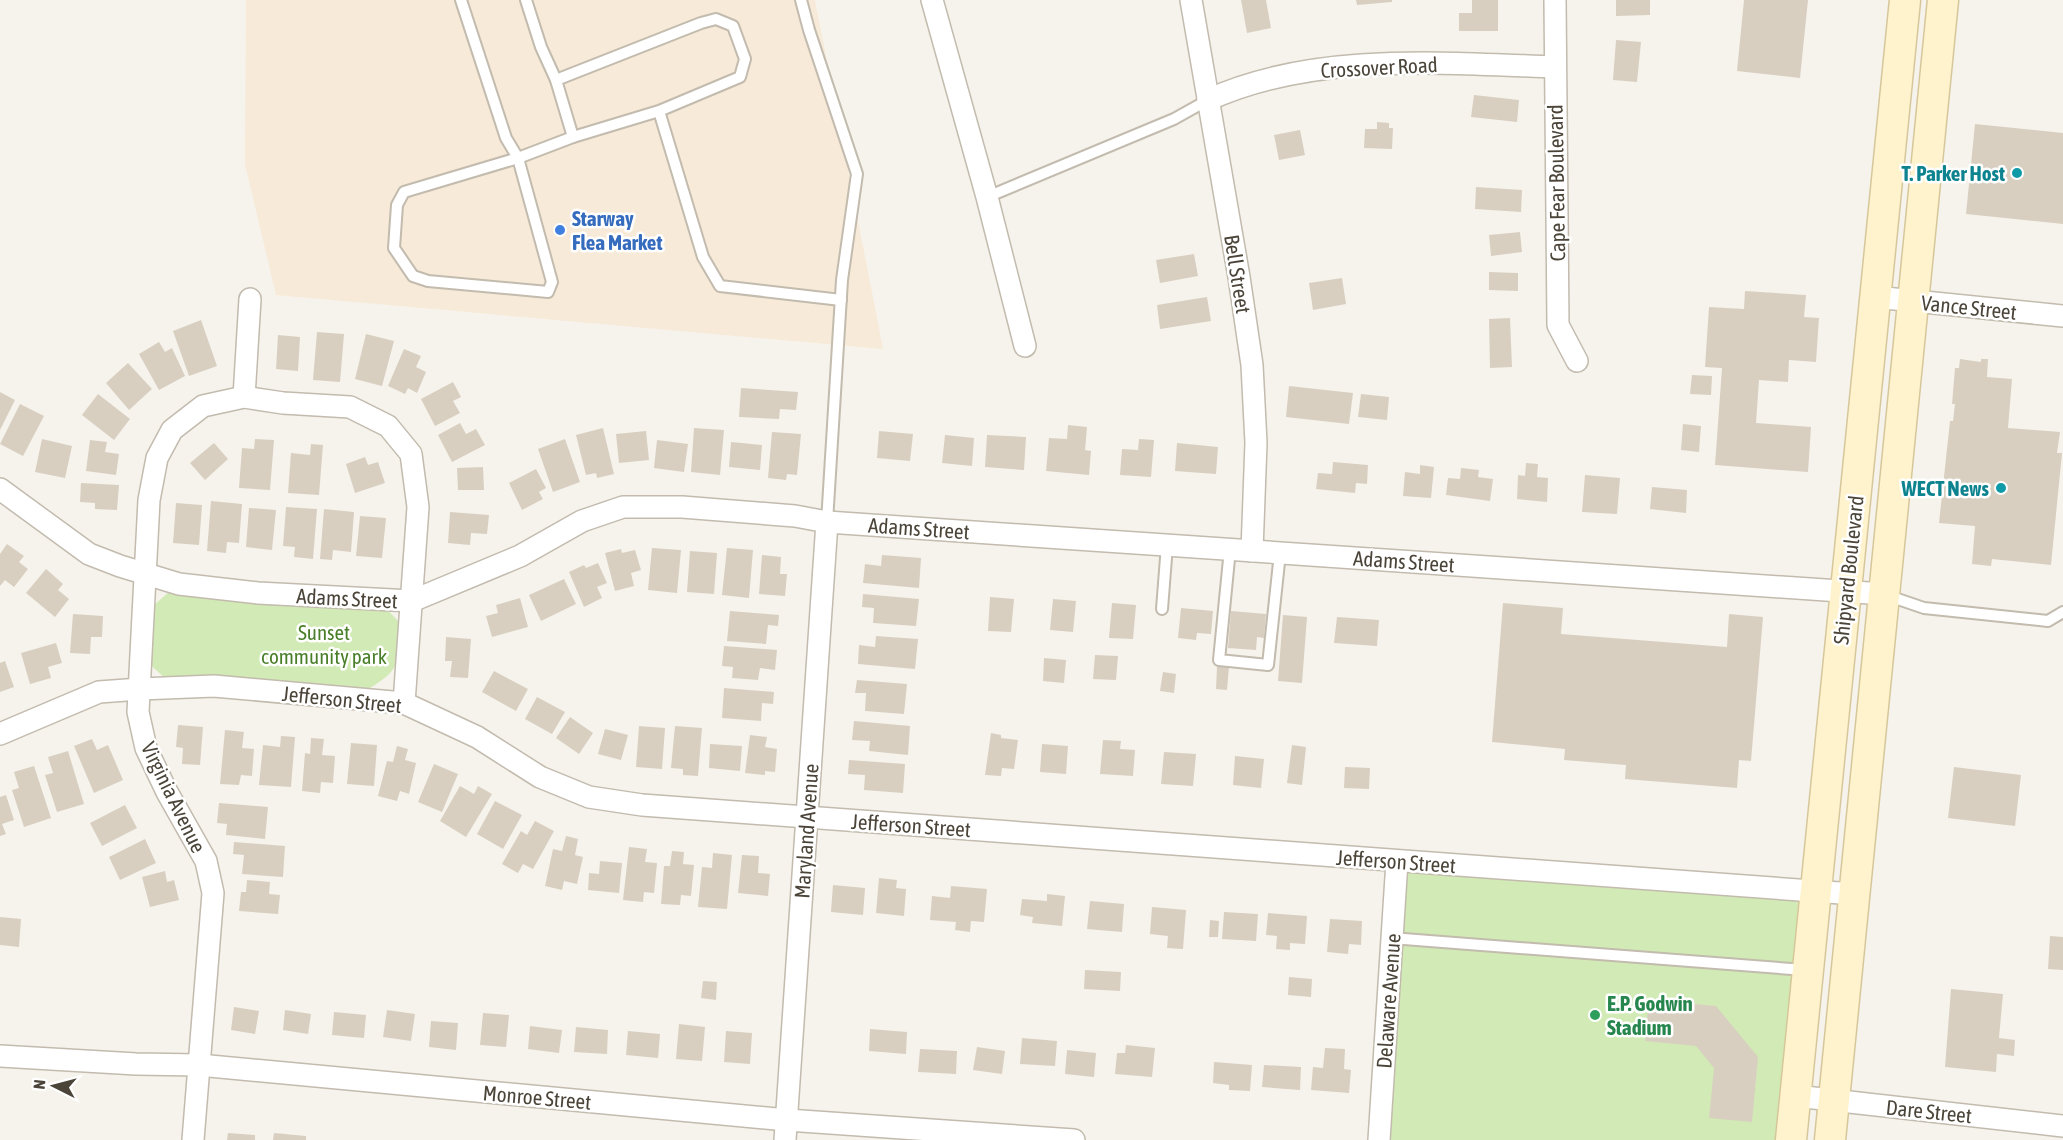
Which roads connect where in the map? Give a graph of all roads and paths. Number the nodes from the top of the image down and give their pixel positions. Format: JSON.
{"nodes":[{"id":1,"x":461,"y":0,"type":"edge"},
{"id":2,"x":526,"y":0,"type":"edge"},
{"id":3,"x":801,"y":0,"type":"edge"},
{"id":4,"x":932,"y":0,"type":"edge"},
{"id":5,"x":1191,"y":0,"type":"edge"},
{"id":6,"x":1555,"y":0,"type":"edge"},
{"id":7,"x":1905,"y":0,"type":"edge"},
{"id":8,"x":1943,"y":0,"type":"edge"},
{"id":9,"x":1555,"y":67,"type":"junction"},
{"id":10,"x":556,"y":80,"type":"junction"},
{"id":11,"x":1208,"y":100,"type":"junction"},
{"id":12,"x":659,"y":111,"type":"junction"},
{"id":13,"x":573,"y":137,"type":"junction"},
{"id":14,"x":519,"y":158,"type":"junction"},
{"id":15,"x":987,"y":196,"type":"junction"},
{"id":16,"x":1875,"y":297,"type":"junction"},
{"id":17,"x":250,"y":299,"type":"dead end"},
{"id":18,"x":841,"y":300,"type":"junction"},
{"id":19,"x":1913,"y":301,"type":"junction"},
{"id":20,"x":2063,"y":316,"type":"edge"},
{"id":21,"x":1025,"y":346,"type":"dead end"},
{"id":22,"x":1577,"y":361,"type":"dead end"},
{"id":23,"x":244,"y":397,"type":"junction"},
{"id":24,"x":0,"y":489,"type":"edge"},
{"id":25,"x":827,"y":522,"type":"junction"},
{"id":26,"x":1167,"y":545,"type":"junction"},
{"id":27,"x":1230,"y":549,"type":"junction"},
{"id":28,"x":1252,"y":551,"type":"junction"},
{"id":29,"x":1280,"y":553,"type":"junction"},
{"id":30,"x":144,"y":574,"type":"junction"},
{"id":31,"x":1846,"y":591,"type":"junction"},
{"id":32,"x":1884,"y":594,"type":"junction"},
{"id":33,"x":411,"y":601,"type":"junction"},
{"id":34,"x":1162,"y":609,"type":"dead end"},
{"id":35,"x":2063,"y":612,"type":"edge"},
{"id":36,"x":140,"y":689,"type":"junction"},
{"id":37,"x":404,"y":703,"type":"junction"},
{"id":38,"x":0,"y":734,"type":"edge"},
{"id":39,"x":807,"y":818,"type":"junction"},
{"id":40,"x":1396,"y":861,"type":"junction"},
{"id":41,"x":1816,"y":891,"type":"junction"},
{"id":42,"x":1854,"y":894,"type":"junction"},
{"id":43,"x":1392,"y":938,"type":"junction"},
{"id":44,"x":1809,"y":970,"type":"junction"},
{"id":45,"x":0,"y":1056,"type":"edge"},
{"id":46,"x":199,"y":1065,"type":"junction"},
{"id":47,"x":1796,"y":1096,"type":"junction"},
{"id":48,"x":1834,"y":1100,"type":"junction"},
{"id":49,"x":2063,"y":1126,"type":"edge"},
{"id":50,"x":786,"y":1130,"type":"edge"},
{"id":51,"x":194,"y":1140,"type":"edge"},
{"id":52,"x":1074,"y":1140,"type":"edge"},
{"id":53,"x":1379,"y":1140,"type":"edge"},
{"id":54,"x":1791,"y":1140,"type":"edge"},
{"id":55,"x":1830,"y":1140,"type":"edge"}],
"edges":[{"from":1,"to":14,"type":"lane"},
{"from":2,"to":10,"type":"lane"},
{"from":3,"to":18,"type":"lane"},
{"from":4,"to":15,"type":"street"},
{"from":5,"to":11,"type":"street","name":"Bell Street"},
{"from":6,"to":9,"type":"street","name":"Cape Fear Boulevard"},
{"from":7,"to":16,"type":"main road","name":"Shipyard Boulevard"},
{"from":8,"to":19,"type":"main road","name":"Shipyard Boulevard"},
{"from":9,"to":11,"type":"street","name":"Crossover Road"},
{"from":9,"to":22,"type":"street","name":"Cape Fear Boulevard"},
{"from":10,"to":12,"type":"lane"},
{"from":10,"to":13,"type":"lane"},
{"from":11,"to":15,"type":"lane"},
{"from":11,"to":28,"type":"street","name":"Bell Street"},
{"from":12,"to":13,"type":"lane"},
{"from":12,"to":18,"type":"lane"},
{"from":13,"to":14,"type":"lane"},
{"from":14,"to":14,"type":"lane"},
{"from":15,"to":21,"type":"street"},
{"from":16,"to":19,"type":"street","name":"Vance Street"},
{"from":16,"to":31,"type":"main road","name":"Shipyard Boulevard"},
{"from":17,"to":23,"type":"street"},
{"from":18,"to":25,"type":"lane"},
{"from":19,"to":20,"type":"street","name":"Vance Street"},
{"from":19,"to":32,"type":"main road","name":"Shipyard Boulevard"},
{"from":23,"to":30,"type":"street","name":"Virginia Avenue"},
{"from":23,"to":33,"type":"street","name":"Virginia Avenue"},
{"from":24,"to":30,"type":"street","name":"Adams Street"},
{"from":25,"to":26,"type":"street","name":"Adams Street"},
{"from":25,"to":33,"type":"street","name":"Adams Street"},
{"from":25,"to":39,"type":"street","name":"Maryland Avenue"},
{"from":26,"to":27,"type":"street","name":"Adams Street"},
{"from":26,"to":34,"type":"lane"},
{"from":27,"to":28,"type":"street","name":"Adams Street"},
{"from":27,"to":29,"type":"lane"},
{"from":28,"to":29,"type":"street","name":"Adams Street"},
{"from":29,"to":31,"type":"street","name":"Adams Street"},
{"from":30,"to":33,"type":"street","name":"Adams Street"},
{"from":30,"to":36,"type":"street","name":"Virginia Avenue"},
{"from":31,"to":32,"type":"street","name":"Adams Street"},
{"from":31,"to":41,"type":"main road","name":"Shipyard Boulevard"},
{"from":32,"to":35,"type":"lane"},
{"from":32,"to":42,"type":"main road","name":"Shipyard Boulevard"},
{"from":33,"to":37,"type":"street","name":"Virginia Avenue"},
{"from":36,"to":37,"type":"street","name":"Jefferson Street"},
{"from":36,"to":38,"type":"street","name":"Jefferson Street"},
{"from":36,"to":46,"type":"street","name":"Virginia Avenue"},
{"from":37,"to":39,"type":"street","name":"Jefferson Street"},
{"from":39,"to":40,"type":"street","name":"Jefferson Street"},
{"from":39,"to":50,"type":"street","name":"Maryland Avenue"},
{"from":40,"to":41,"type":"street","name":"Jefferson Street"},
{"from":40,"to":43,"type":"street","name":"Delaware Avenue"},
{"from":41,"to":42,"type":"street","name":"Jefferson Street"},
{"from":41,"to":44,"type":"main road","name":"Shipyard Boulevard"},
{"from":42,"to":48,"type":"main road","name":"Shipyard Boulevard"},
{"from":43,"to":44,"type":"lane"},
{"from":43,"to":53,"type":"street","name":"Delaware Avenue"},
{"from":44,"to":47,"type":"main road","name":"Shipyard Boulevard"},
{"from":45,"to":46,"type":"street","name":"Monroe Street"},
{"from":46,"to":50,"type":"street","name":"Monroe Street"},
{"from":46,"to":51,"type":"street","name":"Virginia Avenue"},
{"from":47,"to":48,"type":"street","name":"Dare Street"},
{"from":47,"to":54,"type":"main road","name":"Shipyard Boulevard"},
{"from":48,"to":49,"type":"street","name":"Dare Street"},
{"from":48,"to":55,"type":"main road","name":"Shipyard Boulevard"},
{"from":50,"to":52,"type":"street","name":"Monroe Street"}]}
